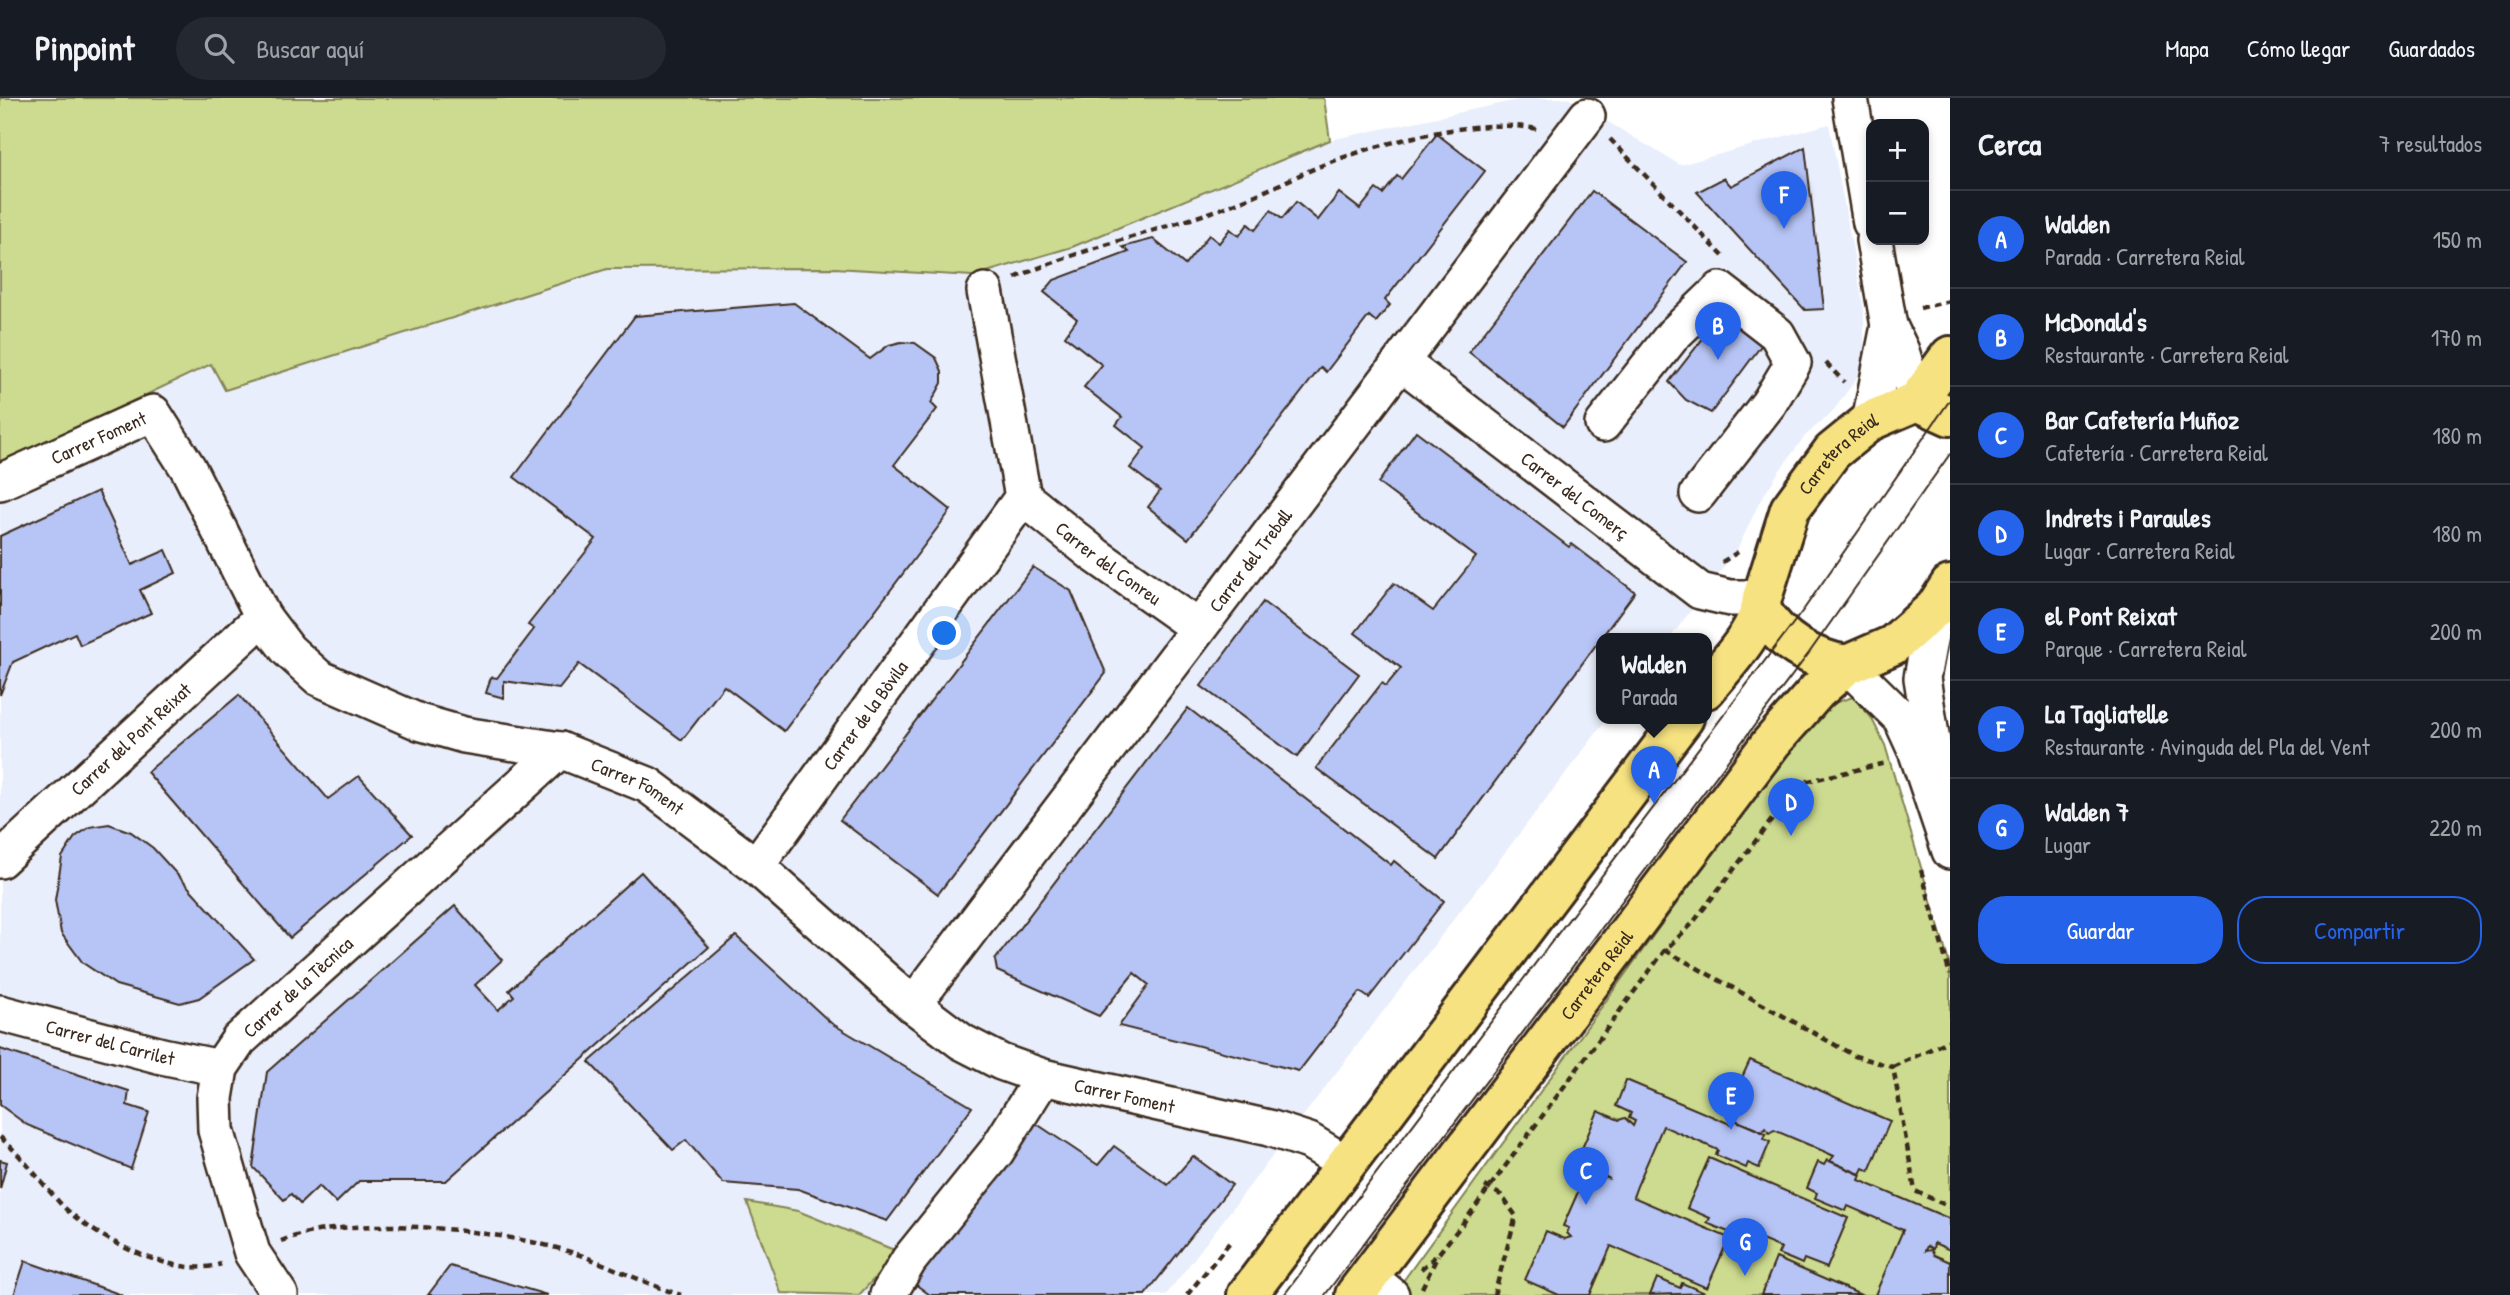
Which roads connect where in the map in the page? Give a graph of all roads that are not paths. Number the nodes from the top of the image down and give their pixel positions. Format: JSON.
{"nodes":[{"id":1,"x":1850,"y":98,"type":"edge"},
{"id":2,"x":1579,"y":127,"type":"road end"},
{"id":3,"x":1866,"y":193,"type":"edge"},
{"id":4,"x":1875,"y":245,"type":"edge"},
{"id":5,"x":985,"y":291,"type":"road end"},
{"id":6,"x":1895,"y":339,"type":"junction"},
{"id":7,"x":1950,"y":346,"type":"edge"},
{"id":8,"x":1950,"y":356,"type":"edge"},
{"id":9,"x":1401,"y":362,"type":"junction"},
{"id":10,"x":1862,"y":406,"type":"junction"},
{"id":11,"x":1934,"y":408,"type":"edge"},
{"id":12,"x":1603,"y":424,"type":"dead end"},
{"id":13,"x":0,"y":482,"type":"edge"},
{"id":14,"x":1698,"y":494,"type":"dead end"},
{"id":15,"x":1023,"y":497,"type":"junction"},
{"id":16,"x":1943,"y":597,"type":"edge"},
{"id":17,"x":1761,"y":604,"type":"junction"},
{"id":18,"x":263,"y":617,"type":"junction"},
{"id":19,"x":1197,"y":627,"type":"junction"},
{"id":20,"x":1847,"y":665,"type":"junction"},
{"id":21,"x":1712,"y":682,"type":"edge"},
{"id":22,"x":1679,"y":724,"type":"edge"},
{"id":23,"x":560,"y":750,"type":"junction"},
{"id":24,"x":1950,"y":826,"type":"edge"},
{"id":25,"x":1950,"y":851,"type":"edge"},
{"id":26,"x":0,"y":860,"type":"edge"},
{"id":27,"x":756,"y":866,"type":"junction"},
{"id":28,"x":913,"y":1005,"type":"junction"},
{"id":29,"x":0,"y":1013,"type":"edge"},
{"id":30,"x":220,"y":1068,"type":"junction"},
{"id":31,"x":1042,"y":1077,"type":"junction"},
{"id":32,"x":1347,"y":1164,"type":"junction"},
{"id":33,"x":1372,"y":1289,"type":"edge"},
{"id":34,"x":280,"y":1295,"type":"edge"},
{"id":35,"x":888,"y":1295,"type":"edge"},
{"id":36,"x":1247,"y":1295,"type":"edge"}],
"edges":[{"from":1,"to":3,"type":"street"},
{"from":2,"to":9,"type":"street","name":"Carrer del Treball"},
{"from":4,"to":6,"type":"street"},
{"from":5,"to":15,"type":"street"},
{"from":6,"to":7,"type":"street"},
{"from":6,"to":10,"type":"street"},
{"from":6,"to":11,"type":"street"},
{"from":8,"to":11,"type":"main road"},
{"from":9,"to":17,"type":"street","name":"Carrer del Comerç"},
{"from":9,"to":19,"type":"street","name":"Carrer del Treball"},
{"from":10,"to":11,"type":"main road","name":"Carretera Reial"},
{"from":10,"to":17,"type":"main road","name":"Carretera Reial"},
{"from":12,"to":14,"type":"street"},
{"from":13,"to":18,"type":"street","name":"Carrer Foment"},
{"from":15,"to":19,"type":"street","name":"Carrer del Conreu"},
{"from":15,"to":27,"type":"street","name":"Carrer de la Bòvila"},
{"from":16,"to":20,"type":"main road","name":"Carretera Reial"},
{"from":16,"to":24,"type":"street"},
{"from":17,"to":20,"type":"main road"},
{"from":17,"to":21,"type":"main road","name":"Carretera Reial"},
{"from":18,"to":23,"type":"street","name":"Carrer Foment"},
{"from":18,"to":26,"type":"street","name":"Carrer del Pont Reixat"},
{"from":19,"to":28,"type":"street","name":"Carrer del Treball"},
{"from":20,"to":25,"type":"street"},
{"from":20,"to":33,"type":"main road","name":"Carretera Reial"},
{"from":22,"to":32,"type":"main road"},
{"from":23,"to":27,"type":"street","name":"Carrer Foment"},
{"from":23,"to":30,"type":"street","name":"Carrer de la Tècnica"},
{"from":27,"to":28,"type":"street","name":"Carrer Foment"},
{"from":28,"to":31,"type":"street","name":"Carrer Foment"},
{"from":29,"to":30,"type":"street","name":"Carrer del Carrilet"},
{"from":30,"to":34,"type":"street","name":"Carrer de la Tècnica"},
{"from":31,"to":32,"type":"street","name":"Carrer Foment"},
{"from":31,"to":35,"type":"street"},
{"from":32,"to":36,"type":"main road"}]}
